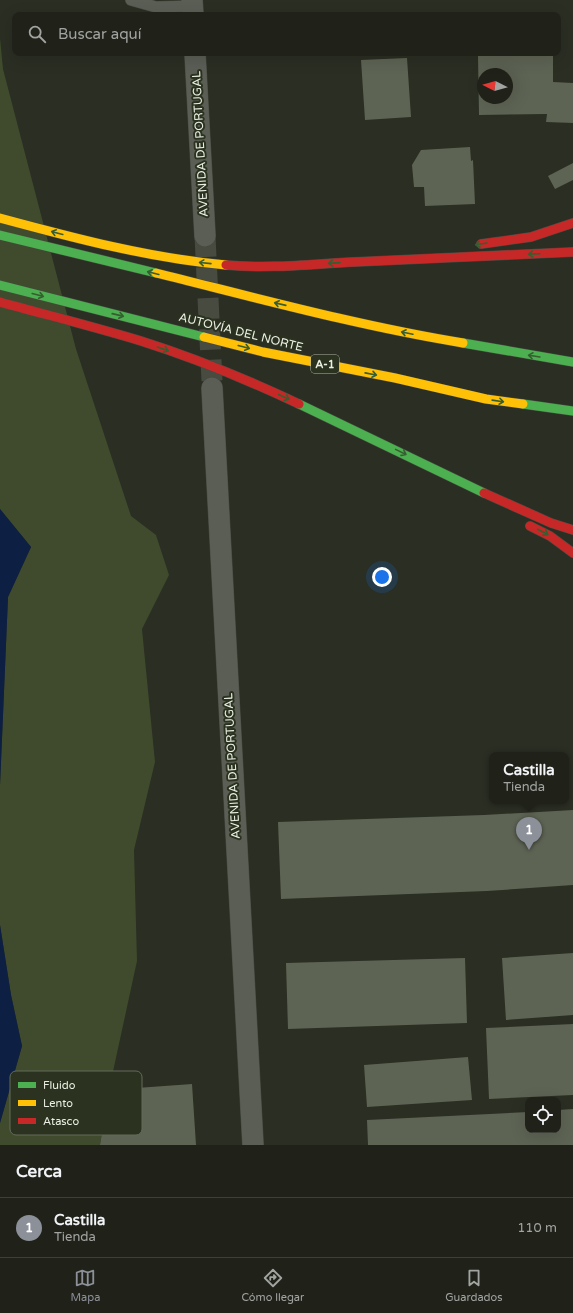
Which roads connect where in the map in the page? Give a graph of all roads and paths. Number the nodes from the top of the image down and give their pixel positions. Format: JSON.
{"nodes":[{"id":1,"x":131,"y":0,"type":"edge"},
{"id":2,"x":193,"y":7,"type":"edge"},
{"id":3,"x":195,"y":56,"type":"edge"},
{"id":4,"x":0,"y":218,"type":"edge"},
{"id":5,"x":573,"y":223,"type":"edge"},
{"id":6,"x":0,"y":235,"type":"edge"},
{"id":7,"x":205,"y":236,"type":"tunnel mouth"},
{"id":8,"x":473,"y":245,"type":"dead end"},
{"id":9,"x":447,"y":249,"type":"dead end"},
{"id":10,"x":573,"y":252,"type":"edge"},
{"id":11,"x":351,"y":262,"type":"junction"},
{"id":12,"x":0,"y":285,"type":"edge"},
{"id":13,"x":0,"y":302,"type":"edge"},
{"id":14,"x":573,"y":362,"type":"edge"},
{"id":15,"x":212,"y":388,"type":"tunnel mouth"},
{"id":16,"x":573,"y":411,"type":"edge"},
{"id":17,"x":492,"y":497,"type":"junction"},
{"id":18,"x":511,"y":516,"type":"dead end"},
{"id":19,"x":524,"y":522,"type":"dead end"},
{"id":20,"x":573,"y":530,"type":"edge"},
{"id":21,"x":573,"y":553,"type":"edge"},
{"id":22,"x":253,"y":1145,"type":"edge"}],
"edges":[{"from":1,"to":2,"type":"lane"},
{"from":3,"to":7,"type":"street","name":"AVENIDA DE PORTUGAL"},
{"from":11,"to":4,"type":"highway","one_way":true},
{"from":5,"to":8,"type":"highway","one_way":true},
{"from":14,"to":6,"type":"highway","one_way":true},
{"from":9,"to":11,"type":"highway"},
{"from":10,"to":11,"type":"highway","one_way":true},
{"from":12,"to":16,"type":"highway","name":"AUTOVÍA DEL NORTE","number":"A-1","one_way":true},
{"from":13,"to":17,"type":"highway","one_way":true},
{"from":15,"to":22,"type":"street","name":"AVENIDA DE PORTUGAL"},
{"from":17,"to":18,"type":"highway"},
{"from":17,"to":20,"type":"highway"},
{"from":19,"to":21,"type":"highway","one_way":true}]}
